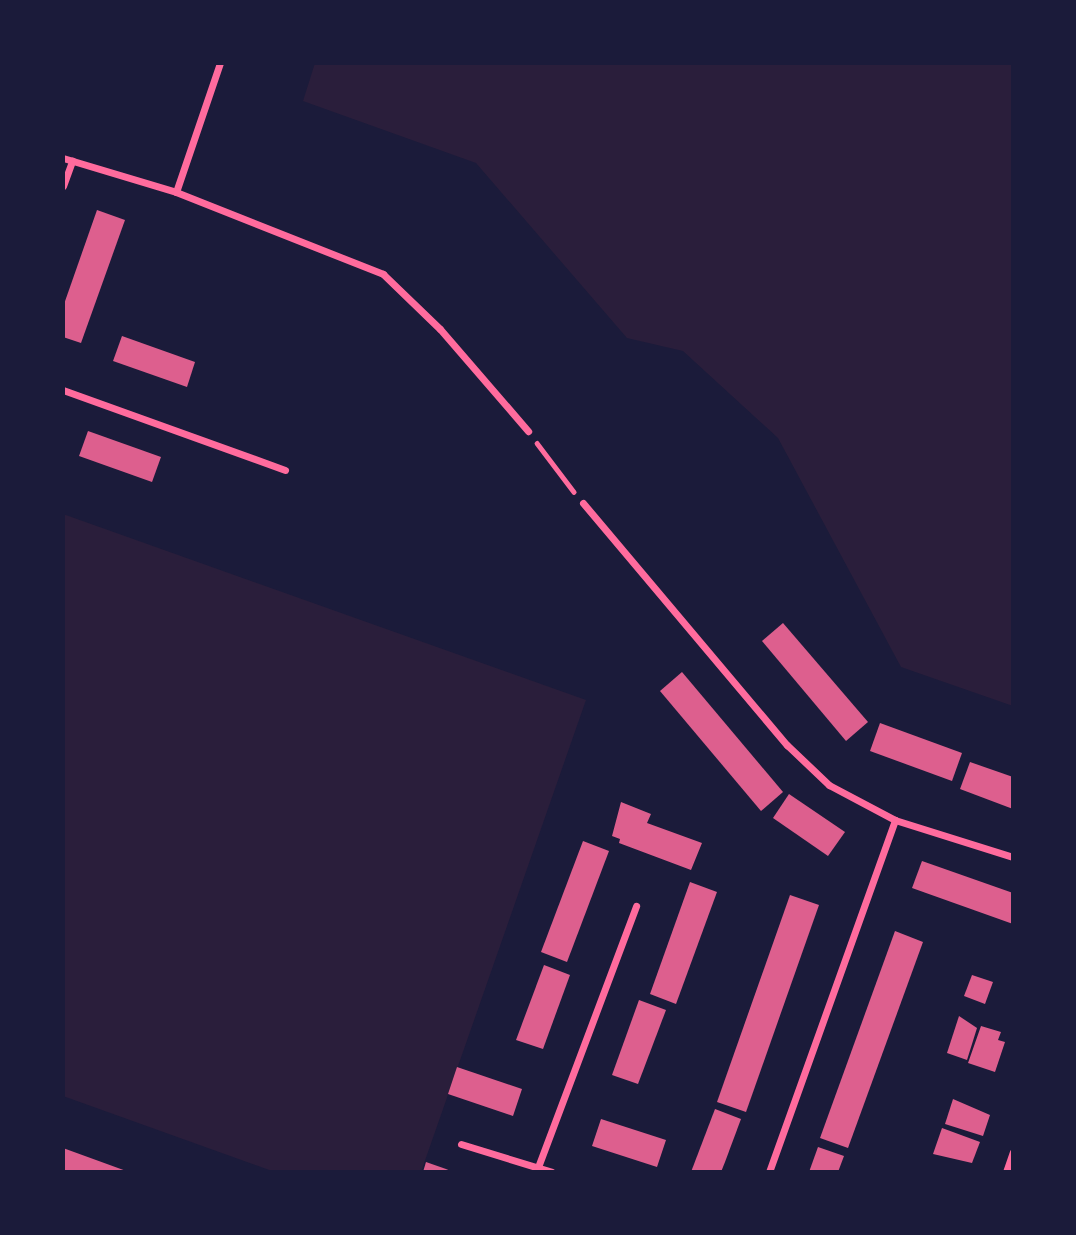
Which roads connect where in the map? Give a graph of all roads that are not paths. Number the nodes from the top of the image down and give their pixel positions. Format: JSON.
{"nodes":[{"id":1,"x":220,"y":63,"type":"edge"},
{"id":2,"x":63,"y":158,"type":"edge"},
{"id":3,"x":72,"y":161,"type":"junction"},
{"id":4,"x":63,"y":186,"type":"edge"},
{"id":5,"x":176,"y":192,"type":"junction"},
{"id":6,"x":63,"y":390,"type":"edge"},
{"id":7,"x":528,"y":431,"type":"road end"},
{"id":8,"x":285,"y":470,"type":"dead end"},
{"id":9,"x":583,"y":503,"type":"road end"},
{"id":10,"x":895,"y":820,"type":"junction"},
{"id":11,"x":1013,"y":857,"type":"edge"},
{"id":12,"x":636,"y":906,"type":"dead end"},
{"id":13,"x":461,"y":1144,"type":"dead end"},
{"id":14,"x":1013,"y":1152,"type":"edge"},
{"id":15,"x":538,"y":1167,"type":"junction"},
{"id":16,"x":552,"y":1172,"type":"edge"},
{"id":17,"x":769,"y":1172,"type":"edge"},
{"id":18,"x":1006,"y":1172,"type":"edge"}],
"edges":[{"from":1,"to":5,"type":"street"},
{"from":2,"to":3,"type":"street"},
{"from":3,"to":4,"type":"street"},
{"from":3,"to":5,"type":"street"},
{"from":5,"to":7,"type":"street"},
{"from":6,"to":8,"type":"street"},
{"from":9,"to":10,"type":"street"},
{"from":10,"to":11,"type":"street"},
{"from":10,"to":17,"type":"street"},
{"from":12,"to":15,"type":"street"},
{"from":13,"to":15,"type":"street"},
{"from":14,"to":18,"type":"street"},
{"from":15,"to":16,"type":"street"}]}
